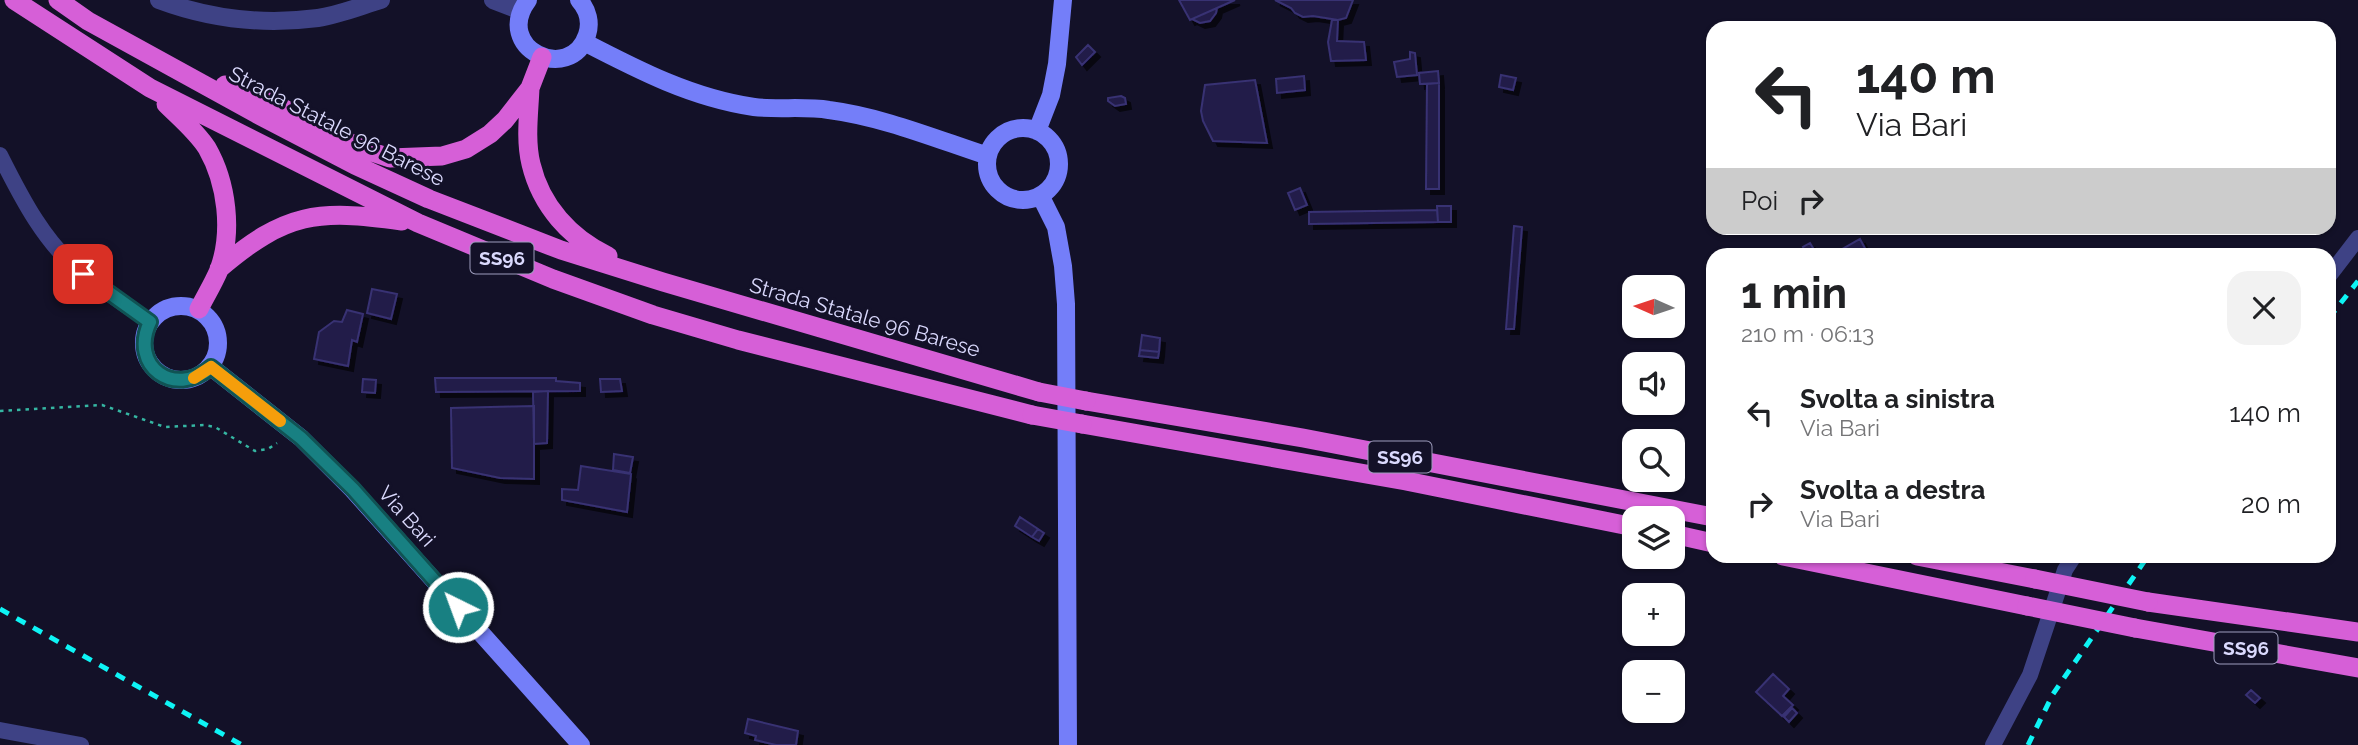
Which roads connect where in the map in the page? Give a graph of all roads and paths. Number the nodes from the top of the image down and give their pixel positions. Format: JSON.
{"nodes":[{"id":1,"x":14,"y":0,"type":"edge"},
{"id":2,"x":58,"y":0,"type":"edge"},
{"id":3,"x":159,"y":0,"type":"edge"},
{"id":4,"x":381,"y":0,"type":"edge"},
{"id":5,"x":493,"y":0,"type":"edge"},
{"id":6,"x":579,"y":0,"type":"edge"},
{"id":7,"x":1063,"y":0,"type":"edge"},
{"id":8,"x":524,"y":5,"type":"edge"},
{"id":9,"x":584,"y":42,"type":"junction"},
{"id":10,"x":542,"y":57,"type":"junction"},
{"id":11,"x":170,"y":67,"type":"junction"},
{"id":12,"x":530,"y":88,"type":"junction"},
{"id":13,"x":150,"y":89,"type":"junction"},
{"id":14,"x":1037,"y":131,"type":"junction"},
{"id":15,"x":0,"y":155,"type":"edge"},
{"id":16,"x":988,"y":156,"type":"junction"},
{"id":17,"x":1041,"y":197,"type":"junction"},
{"id":18,"x":418,"y":223,"type":"junction"},
{"id":19,"x":2358,"y":237,"type":"edge"},
{"id":20,"x":2336,"y":267,"type":"edge"},
{"id":21,"x":219,"y":269,"type":"junction"},
{"id":22,"x":663,"y":282,"type":"junction"},
{"id":23,"x":199,"y":309,"type":"junction"},
{"id":24,"x":150,"y":322,"type":"junction"},
{"id":25,"x":211,"y":367,"type":"junction"},
{"id":26,"x":0,"y":411,"type":"edge"},
{"id":27,"x":293,"y":431,"type":"junction"},
{"id":28,"x":1706,"y":516,"type":"edge"},
{"id":29,"x":1622,"y":525,"type":"edge"},
{"id":30,"x":1685,"y":536,"type":"edge"},
{"id":31,"x":1706,"y":541,"type":"edge"},
{"id":32,"x":1817,"y":563,"type":"edge"},
{"id":33,"x":1953,"y":563,"type":"edge"},
{"id":34,"x":2070,"y":563,"type":"edge"},
{"id":35,"x":2358,"y":632,"type":"edge"},
{"id":36,"x":2358,"y":668,"type":"edge"},
{"id":37,"x":0,"y":730,"type":"edge"},
{"id":38,"x":81,"y":745,"type":"edge"},
{"id":39,"x":581,"y":745,"type":"edge"},
{"id":40,"x":1068,"y":745,"type":"edge"},
{"id":41,"x":1993,"y":745,"type":"edge"}],
"edges":[{"from":1,"to":13,"type":"highway","number":"SS96"},
{"from":2,"to":11,"type":"highway","name":"Strada Statale 96 Barese","number":"SS96"},
{"from":3,"to":4,"type":"street"},
{"from":5,"to":8,"type":"street"},
{"from":6,"to":9,"type":"main road"},
{"from":7,"to":14,"type":"main road"},
{"from":8,"to":10,"type":"main road"},
{"from":9,"to":10,"type":"main road"},
{"from":9,"to":16,"type":"main road"},
{"from":10,"to":12,"type":"highway"},
{"from":11,"to":12,"type":"highway"},
{"from":11,"to":22,"type":"highway","name":"Strada Statale 96 Barese","number":"SS96"},
{"from":12,"to":22,"type":"highway"},
{"from":13,"to":18,"type":"highway","number":"SS96"},
{"from":13,"to":21,"type":"highway"},
{"from":14,"to":16,"type":"main road"},
{"from":14,"to":17,"type":"main road"},
{"from":15,"to":24,"type":"street"},
{"from":16,"to":17,"type":"main road"},
{"from":17,"to":40,"type":"main road"},
{"from":18,"to":21,"type":"highway"},
{"from":18,"to":29,"type":"highway","number":"SS96","bridge":true},
{"from":19,"to":20,"type":"street"},
{"from":21,"to":23,"type":"highway"},
{"from":22,"to":28,"type":"highway","name":"Strada Statale 96 Barese","number":"SS96","bridge":true},
{"from":23,"to":24,"type":"main road"},
{"from":23,"to":25,"type":"main road"},
{"from":24,"to":25,"type":"main road"},
{"from":25,"to":27,"type":"main road","name":"Via Bari"},
{"from":26,"to":27,"type":"path"},
{"from":27,"to":39,"type":"main road","name":"Via Bari"},
{"from":30,"to":31,"type":"highway"},
{"from":32,"to":36,"type":"highway","number":"SS96","bridge":true},
{"from":33,"to":35,"type":"highway","number":"SS96","bridge":true},
{"from":34,"to":41,"type":"street"},
{"from":37,"to":38,"type":"street"}]}
